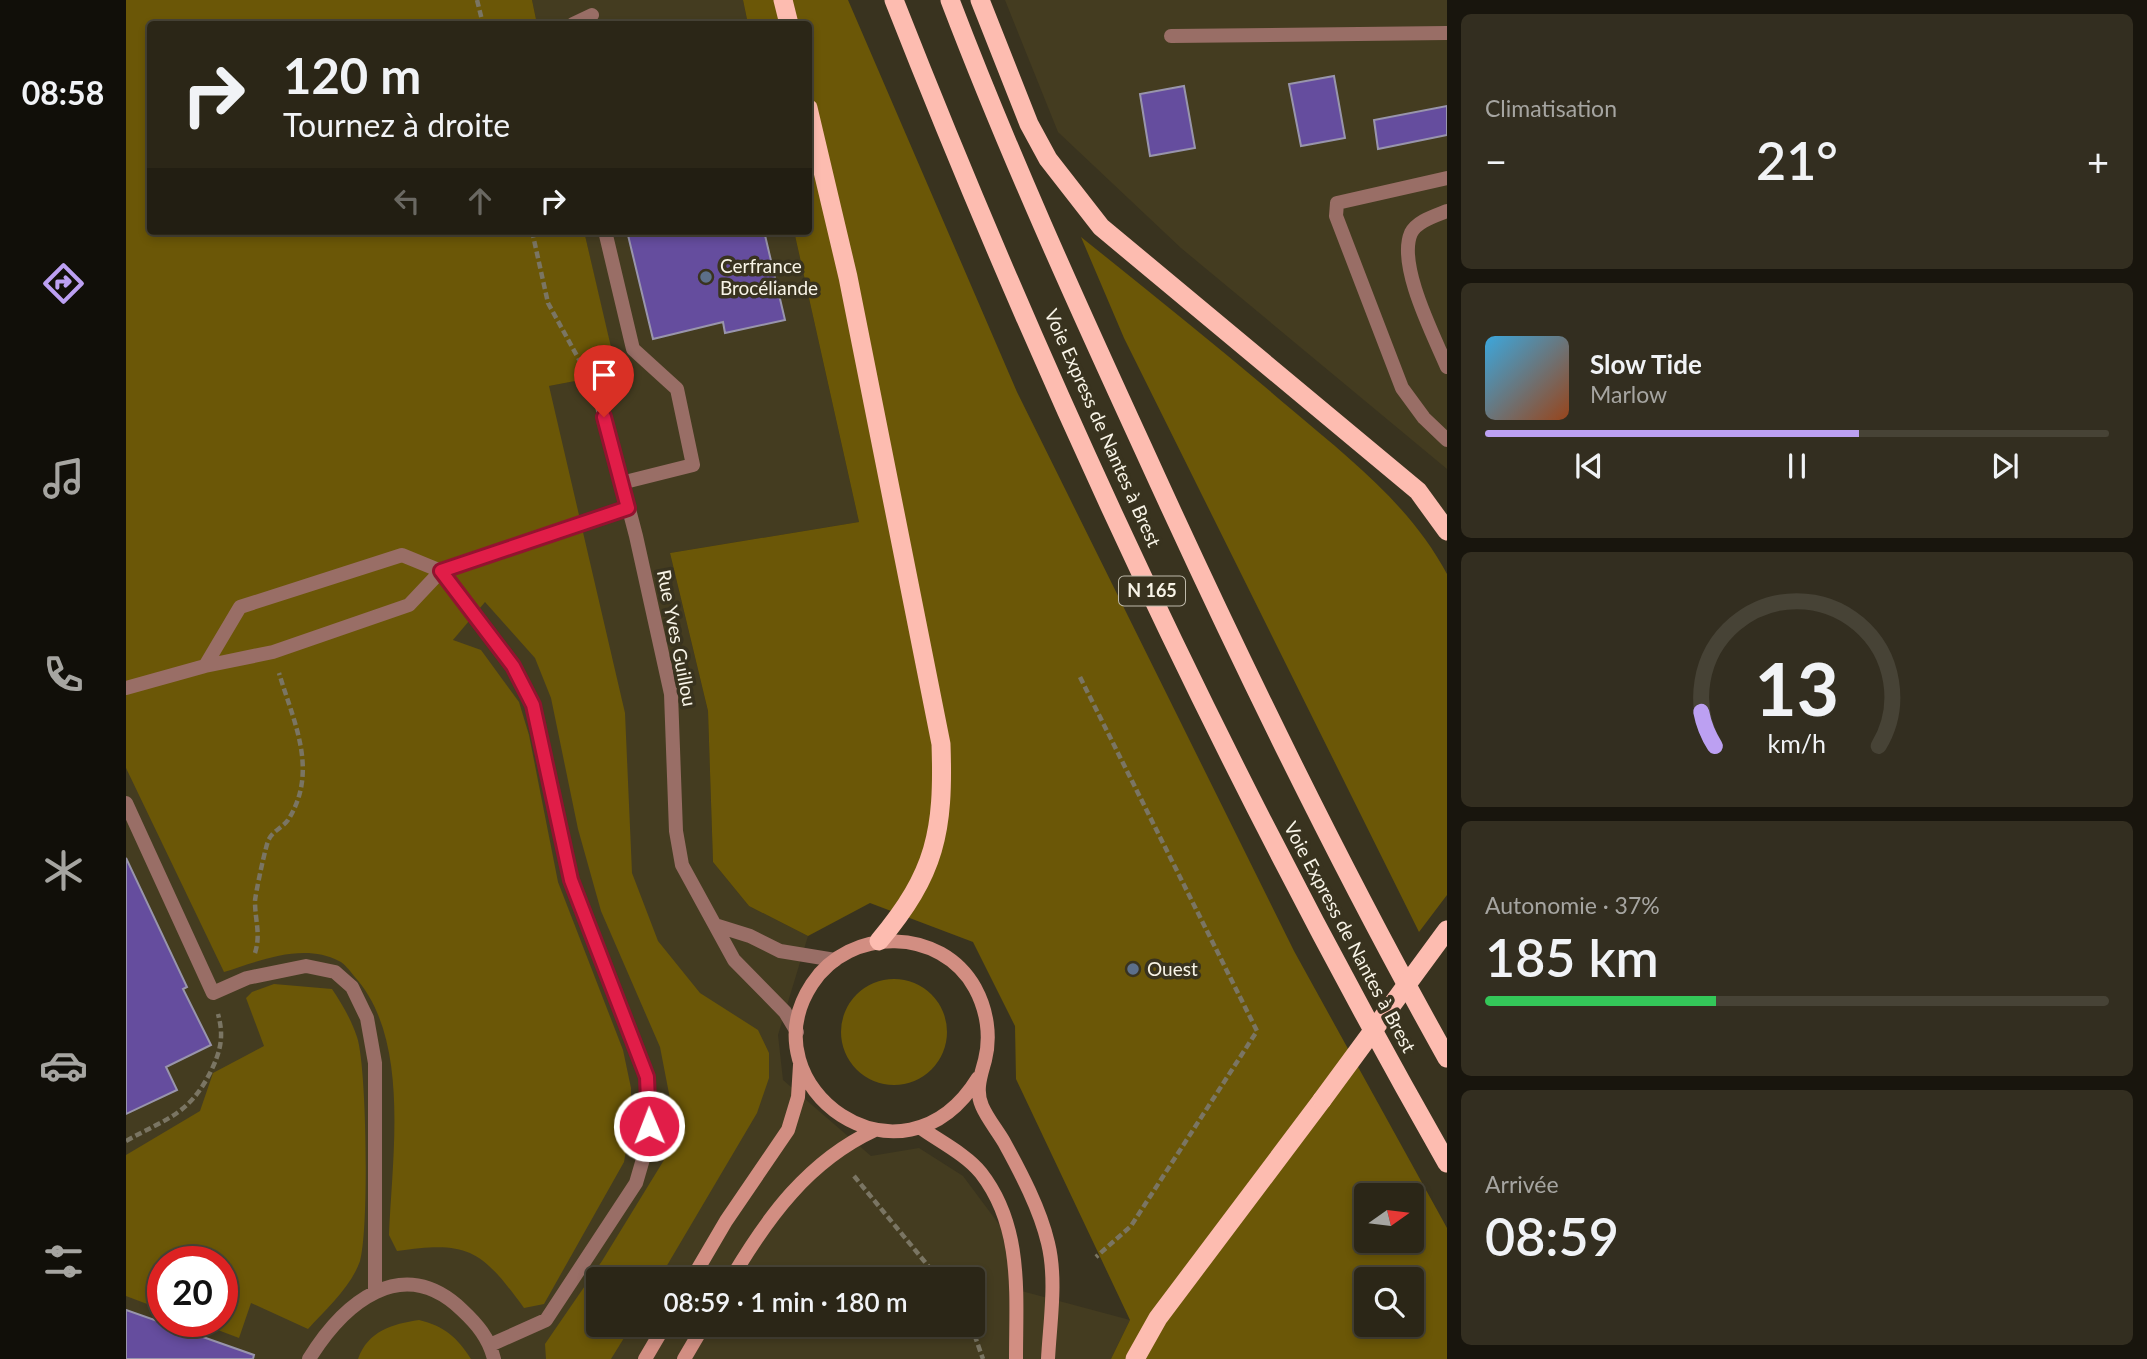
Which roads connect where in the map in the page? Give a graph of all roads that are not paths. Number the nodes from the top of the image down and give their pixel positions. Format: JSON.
{"nodes":[{"id":1,"x":783,"y":0,"type":"edge"},
{"id":2,"x":894,"y":0,"type":"edge"},
{"id":3,"x":950,"y":0,"type":"edge"},
{"id":4,"x":980,"y":0,"type":"edge"},
{"id":5,"x":592,"y":15,"type":"dead end"},
{"id":6,"x":579,"y":21,"type":"edge"},
{"id":7,"x":788,"y":21,"type":"edge"},
{"id":8,"x":1447,"y":33,"type":"edge"},
{"id":9,"x":1171,"y":36,"type":"dead end"},
{"id":10,"x":812,"y":124,"type":"edge"},
{"id":11,"x":1447,"y":178,"type":"edge"},
{"id":12,"x":1447,"y":211,"type":"edge"},
{"id":13,"x":606,"y":235,"type":"edge"},
{"id":14,"x":1447,"y":367,"type":"edge"},
{"id":15,"x":599,"y":395,"type":"road end"},
{"id":16,"x":1447,"y":440,"type":"edge"},
{"id":17,"x":621,"y":483,"type":"junction"},
{"id":18,"x":628,"y":508,"type":"junction"},
{"id":19,"x":1447,"y":531,"type":"edge"},
{"id":20,"x":441,"y":571,"type":"junction"},
{"id":21,"x":205,"y":666,"type":"junction"},
{"id":22,"x":126,"y":688,"type":"edge"},
{"id":23,"x":126,"y":803,"type":"edge"},
{"id":24,"x":718,"y":926,"type":"junction"},
{"id":25,"x":1447,"y":930,"type":"edge"},
{"id":26,"x":879,"y":941,"type":"junction"},
{"id":27,"x":835,"y":960,"type":"junction"},
{"id":28,"x":797,"y":1032,"type":"junction"},
{"id":29,"x":1447,"y":1058,"type":"edge"},
{"id":30,"x":800,"y":1060,"type":"junction"},
{"id":31,"x":978,"y":1078,"type":"junction"},
{"id":32,"x":920,"y":1128,"type":"junction"},
{"id":33,"x":875,"y":1130,"type":"junction"},
{"id":34,"x":1447,"y":1163,"type":"edge"},
{"id":35,"x":699,"y":1267,"type":"edge"},
{"id":36,"x":738,"y":1267,"type":"edge"},
{"id":37,"x":375,"y":1292,"type":"junction"},
{"id":38,"x":658,"y":1337,"type":"edge"},
{"id":39,"x":697,"y":1337,"type":"edge"},
{"id":40,"x":492,"y":1352,"type":"edge"},
{"id":41,"x":309,"y":1359,"type":"edge"},
{"id":42,"x":645,"y":1359,"type":"edge"},
{"id":43,"x":684,"y":1359,"type":"edge"},
{"id":44,"x":1016,"y":1359,"type":"edge"},
{"id":45,"x":1048,"y":1359,"type":"edge"},
{"id":46,"x":1135,"y":1359,"type":"edge"}],
"edges":[{"from":1,"to":7,"type":"highway"},
{"from":2,"to":34,"type":"highway","name":"Voie Express de Nantes à Brest","number":"N 165"},
{"from":3,"to":29,"type":"highway","name":"Voie Express de Nantes à Brest","number":"N 165"},
{"from":4,"to":19,"type":"highway"},
{"from":5,"to":6,"type":"street"},
{"from":8,"to":9,"type":"street"},
{"from":10,"to":26,"type":"highway"},
{"from":11,"to":16,"type":"street"},
{"from":12,"to":14,"type":"street"},
{"from":13,"to":17,"type":"street"},
{"from":15,"to":17,"type":"street","name":"Rue Yves Guillou"},
{"from":17,"to":18,"type":"street","name":"Rue Yves Guillou"},
{"from":18,"to":20,"type":"street"},
{"from":18,"to":24,"type":"street","name":"Rue Yves Guillou"},
{"from":20,"to":21,"type":"street"},
{"from":20,"to":21,"type":"street"},
{"from":20,"to":40,"type":"street"},
{"from":21,"to":22,"type":"street"},
{"from":23,"to":37,"type":"street"},
{"from":24,"to":27,"type":"street"},
{"from":24,"to":28,"type":"street","name":"Rue Yves Guillou"},
{"from":25,"to":46,"type":"highway","bridge":true},
{"from":26,"to":27,"type":"main road"},
{"from":26,"to":31,"type":"main road"},
{"from":27,"to":28,"type":"main road"},
{"from":28,"to":30,"type":"main road"},
{"from":30,"to":33,"type":"main road"},
{"from":30,"to":35,"type":"main road"},
{"from":31,"to":32,"type":"main road"},
{"from":31,"to":45,"type":"main road"},
{"from":32,"to":33,"type":"main road"},
{"from":32,"to":44,"type":"main road"},
{"from":33,"to":36,"type":"main road"},
{"from":37,"to":40,"type":"street"},
{"from":37,"to":41,"type":"street"},
{"from":38,"to":42,"type":"main road"},
{"from":39,"to":43,"type":"main road"}]}
